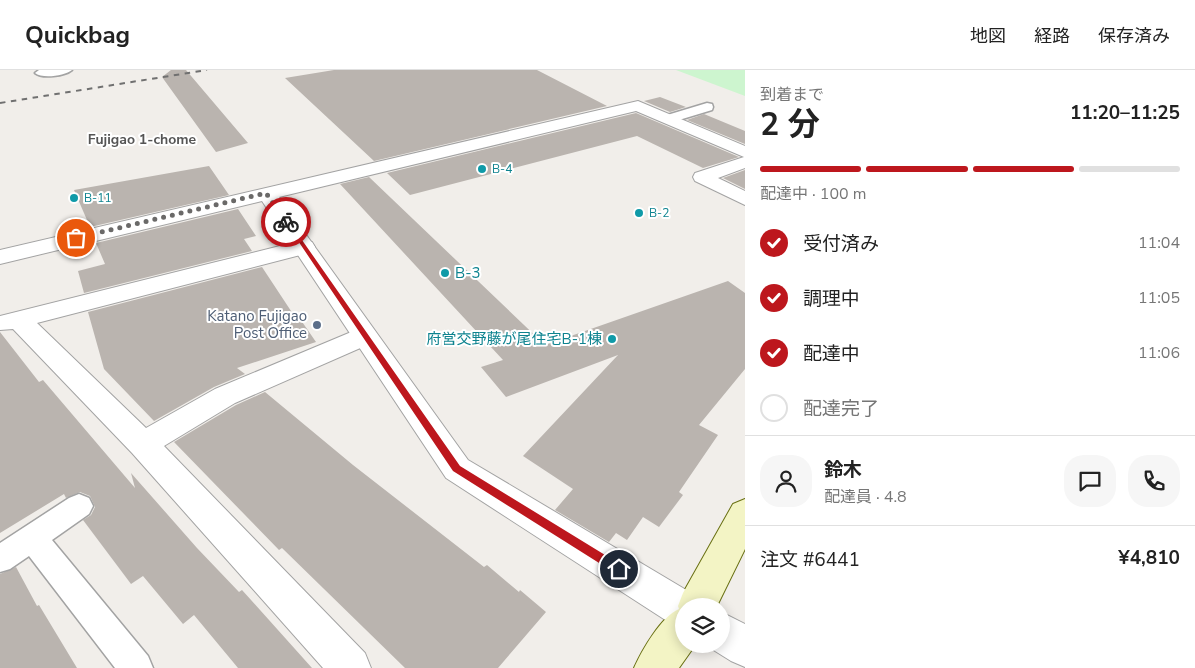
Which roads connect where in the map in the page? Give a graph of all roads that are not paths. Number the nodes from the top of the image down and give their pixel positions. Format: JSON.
{"nodes":[{"id":1,"x":66,"y":70,"type":"edge"},
{"id":2,"x":41,"y":73,"type":"dead end"},
{"id":3,"x":707,"y":107,"type":"dead end"},
{"id":4,"x":668,"y":119,"type":"junction"},
{"id":5,"x":745,"y":152,"type":"edge"},
{"id":6,"x":745,"y":162,"type":"edge"},
{"id":7,"x":266,"y":193,"type":"junction"},
{"id":8,"x":745,"y":199,"type":"edge"},
{"id":9,"x":304,"y":247,"type":"junction"},
{"id":10,"x":0,"y":257,"type":"edge"},
{"id":11,"x":9,"y":322,"type":"edge"},
{"id":12,"x":365,"y":336,"type":"junction"},
{"id":13,"x":143,"y":444,"type":"junction"},
{"id":14,"x":79,"y":506,"type":"dead end"},
{"id":15,"x":745,"y":514,"type":"edge"},
{"id":16,"x":32,"y":537,"type":"junction"},
{"id":17,"x":0,"y":559,"type":"edge"},
{"id":18,"x":700,"y":598,"type":"edge"},
{"id":19,"x":675,"y":604,"type":"edge"},
{"id":20,"x":730,"y":638,"type":"edge"},
{"id":21,"x":675,"y":640,"type":"edge"},
{"id":22,"x":745,"y":647,"type":"edge"},
{"id":23,"x":136,"y":668,"type":"edge"},
{"id":24,"x":350,"y":668,"type":"edge"},
{"id":25,"x":655,"y":668,"type":"edge"}],
"edges":[{"from":1,"to":2,"type":"lane"},
{"from":3,"to":4,"type":"lane"},
{"from":4,"to":5,"type":"street"},
{"from":4,"to":7,"type":"street"},
{"from":6,"to":8,"type":"street"},
{"from":7,"to":9,"type":"street"},
{"from":7,"to":10,"type":"street"},
{"from":9,"to":11,"type":"street"},
{"from":9,"to":12,"type":"street"},
{"from":11,"to":13,"type":"street"},
{"from":12,"to":13,"type":"street"},
{"from":12,"to":19,"type":"street"},
{"from":13,"to":24,"type":"street"},
{"from":14,"to":16,"type":"lane"},
{"from":15,"to":18,"type":"main road"},
{"from":16,"to":17,"type":"lane"},
{"from":16,"to":23,"type":"lane"},
{"from":20,"to":22,"type":"street"},
{"from":21,"to":25,"type":"main road"}]}
